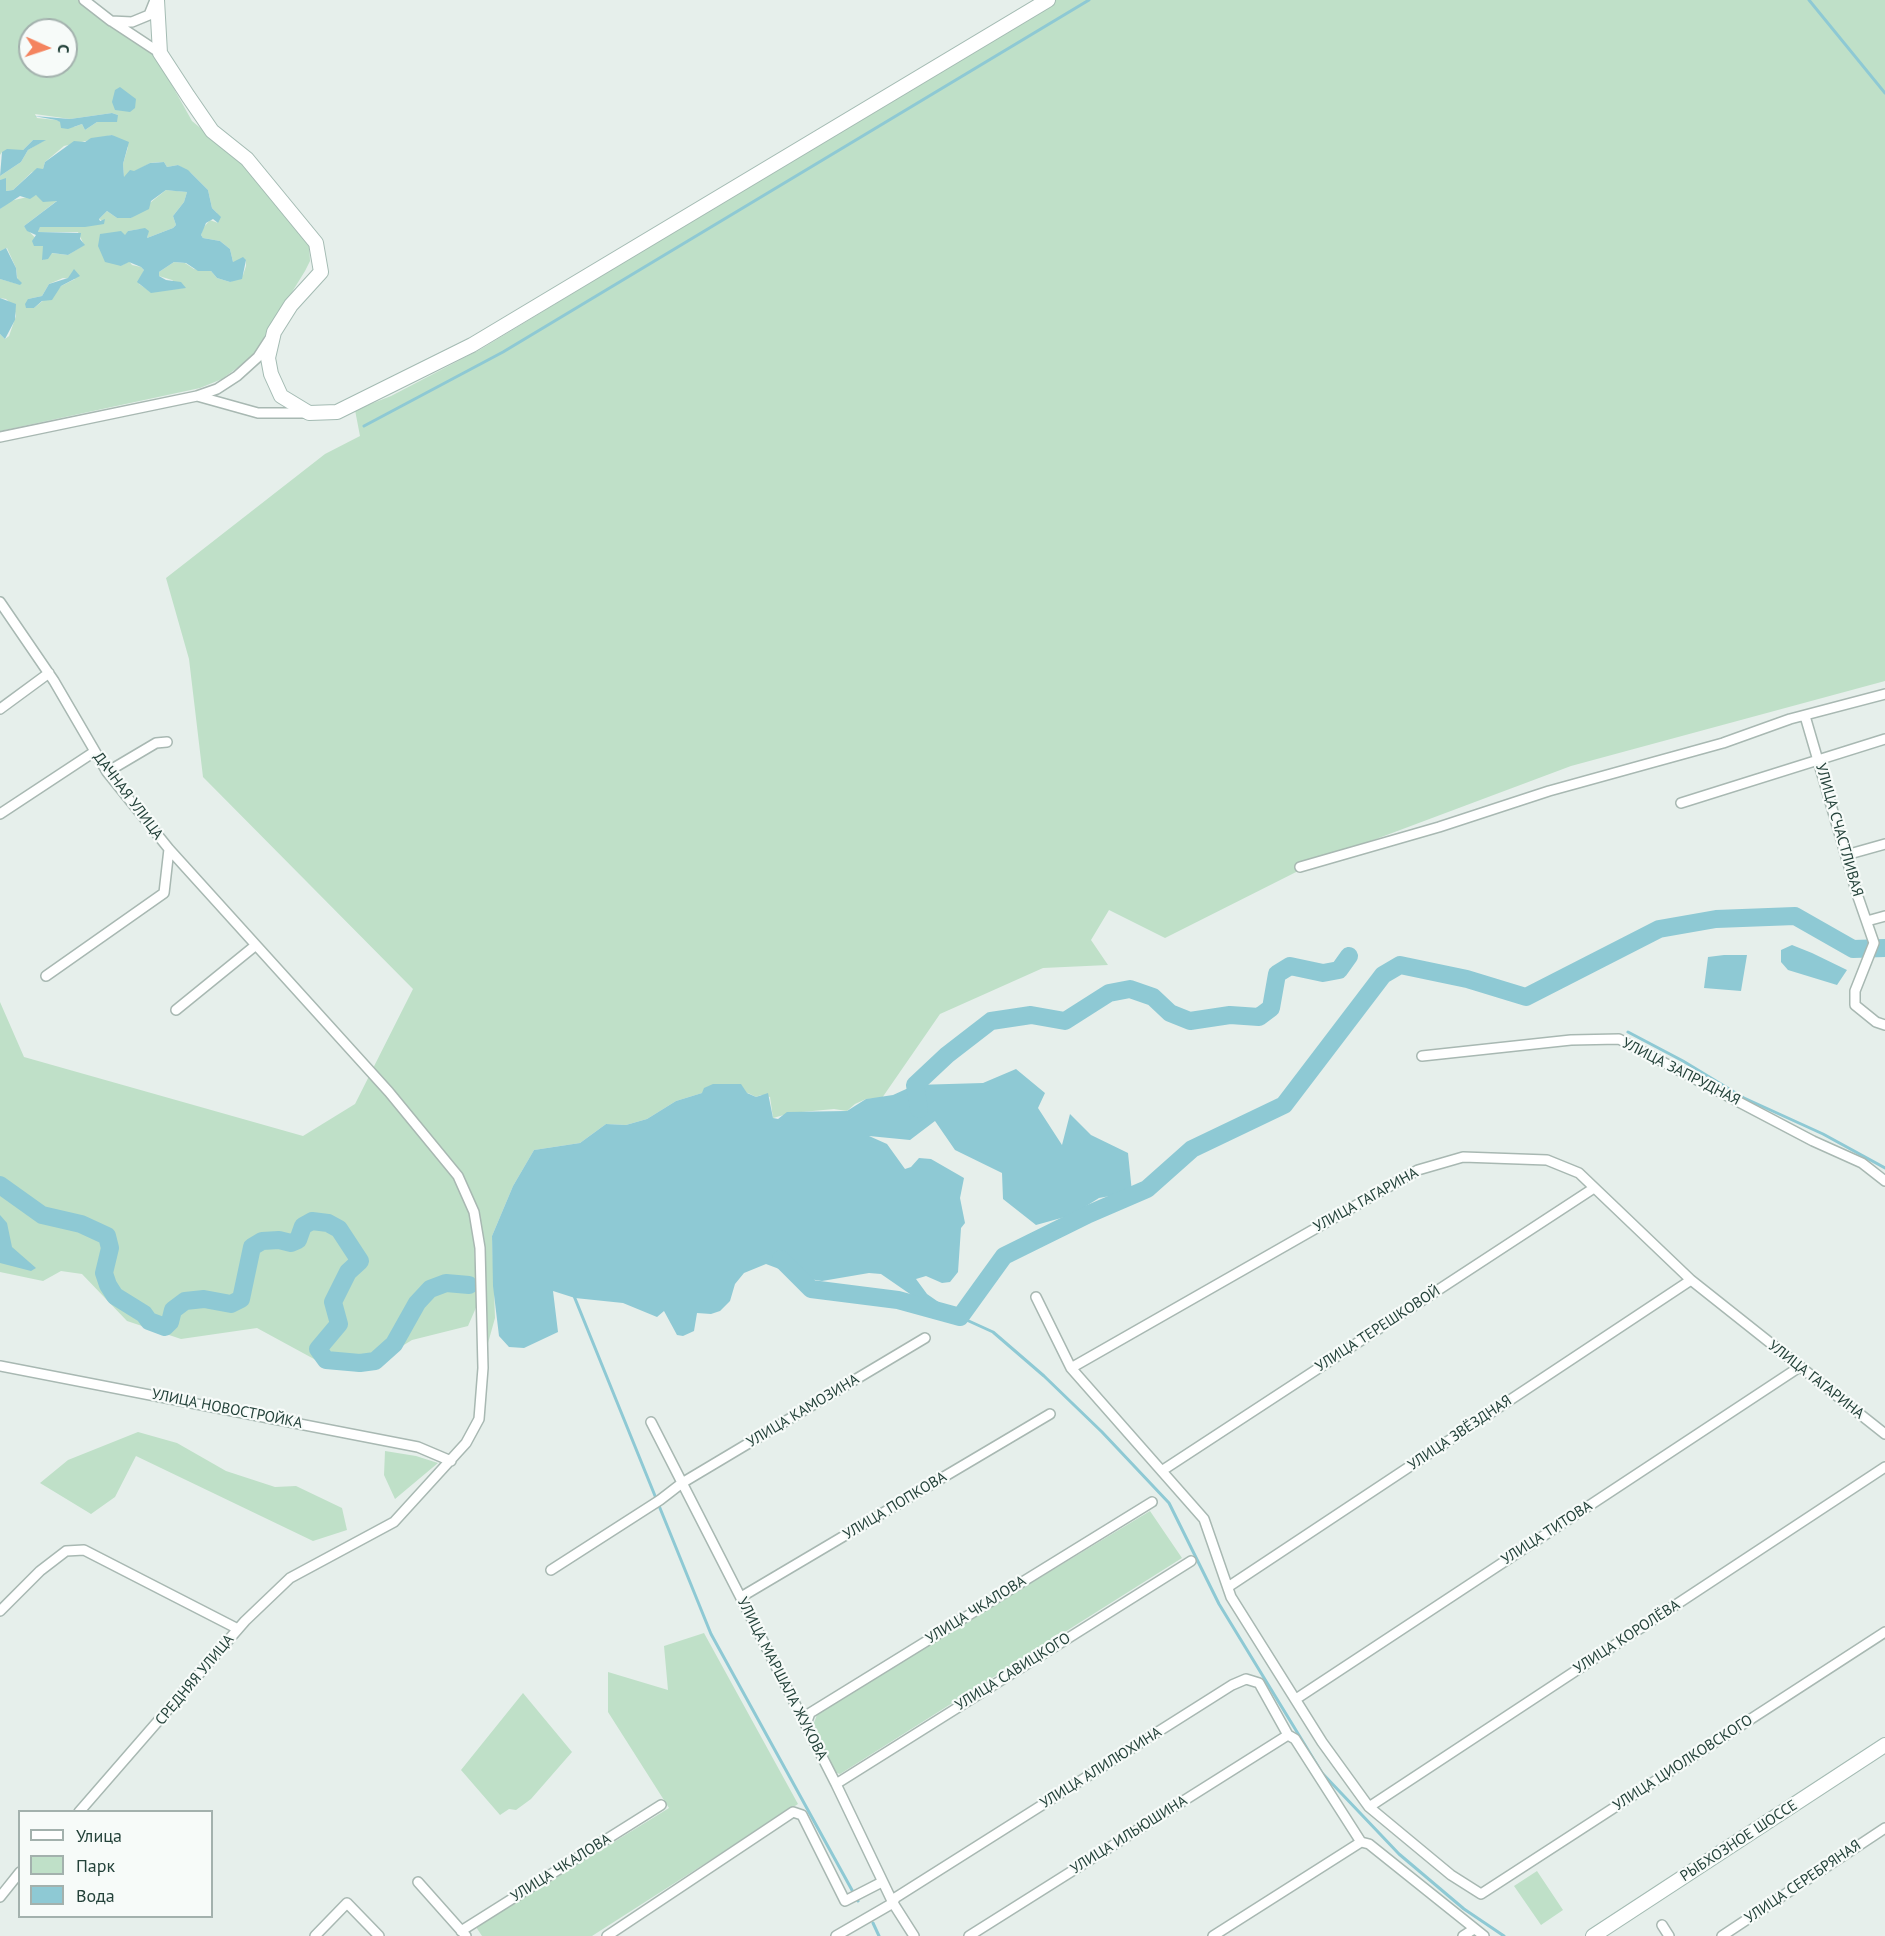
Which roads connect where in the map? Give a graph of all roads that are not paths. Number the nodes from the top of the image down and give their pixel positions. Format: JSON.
{"nodes":[{"id":1,"x":84,"y":0,"type":"edge"},
{"id":2,"x":156,"y":0,"type":"edge"},
{"id":3,"x":1048,"y":0,"type":"edge"},
{"id":4,"x":111,"y":21,"type":"junction"},
{"id":5,"x":160,"y":53,"type":"junction"},
{"id":6,"x":274,"y":332,"type":"junction"},
{"id":7,"x":197,"y":396,"type":"junction"},
{"id":8,"x":309,"y":413,"type":"junction"},
{"id":9,"x":0,"y":437,"type":"edge"},
{"id":10,"x":0,"y":602,"type":"edge"},
{"id":11,"x":49,"y":673,"type":"junction"},
{"id":12,"x":1885,"y":694,"type":"edge"},
{"id":13,"x":0,"y":709,"type":"edge"},
{"id":14,"x":1805,"y":716,"type":"junction"},
{"id":15,"x":1885,"y":739,"type":"edge"},
{"id":16,"x":167,"y":742,"type":"dead end"},
{"id":17,"x":94,"y":752,"type":"junction"},
{"id":18,"x":1819,"y":759,"type":"junction"},
{"id":19,"x":107,"y":772,"type":"junction"},
{"id":20,"x":1681,"y":803,"type":"dead end"},
{"id":21,"x":0,"y":813,"type":"edge"},
{"id":22,"x":1885,"y":844,"type":"edge"},
{"id":23,"x":170,"y":849,"type":"junction"},
{"id":24,"x":1846,"y":855,"type":"junction"},
{"id":25,"x":1300,"y":867,"type":"dead end"},
{"id":26,"x":1885,"y":916,"type":"edge"},
{"id":27,"x":1867,"y":921,"type":"junction"},
{"id":28,"x":256,"y":945,"type":"junction"},
{"id":29,"x":46,"y":976,"type":"dead end"},
{"id":30,"x":176,"y":1010,"type":"dead end"},
{"id":31,"x":1885,"y":1025,"type":"edge"},
{"id":32,"x":1422,"y":1056,"type":"dead end"},
{"id":33,"x":1885,"y":1181,"type":"edge"},
{"id":34,"x":1594,"y":1188,"type":"junction"},
{"id":35,"x":1691,"y":1280,"type":"junction"},
{"id":36,"x":1036,"y":1297,"type":"dead end"},
{"id":37,"x":925,"y":1338,"type":"dead end"},
{"id":38,"x":0,"y":1366,"type":"edge"},
{"id":39,"x":1071,"y":1368,"type":"junction"},
{"id":40,"x":1798,"y":1368,"type":"junction"},
{"id":41,"x":1050,"y":1414,"type":"dead end"},
{"id":42,"x":651,"y":1422,"type":"dead end"},
{"id":43,"x":1885,"y":1434,"type":"edge"},
{"id":44,"x":451,"y":1461,"type":"junction"},
{"id":45,"x":1885,"y":1467,"type":"edge"},
{"id":46,"x":1162,"y":1470,"type":"junction"},
{"id":47,"x":682,"y":1483,"type":"junction"},
{"id":48,"x":1152,"y":1502,"type":"dead end"},
{"id":49,"x":1191,"y":1561,"type":"dead end"},
{"id":50,"x":551,"y":1570,"type":"dead end"},
{"id":51,"x":1228,"y":1587,"type":"junction"},
{"id":52,"x":741,"y":1597,"type":"junction"},
{"id":53,"x":0,"y":1611,"type":"edge"},
{"id":54,"x":238,"y":1629,"type":"junction"},
{"id":55,"x":1885,"y":1632,"type":"edge"},
{"id":56,"x":1296,"y":1699,"type":"junction"},
{"id":57,"x":806,"y":1724,"type":"junction"},
{"id":58,"x":1288,"y":1735,"type":"junction"},
{"id":59,"x":1885,"y":1745,"type":"edge"},
{"id":60,"x":836,"y":1784,"type":"junction"},
{"id":61,"x":661,"y":1805,"type":"dead end"},
{"id":62,"x":1369,"y":1807,"type":"junction"},
{"id":63,"x":81,"y":1810,"type":"edge"},
{"id":64,"x":1885,"y":1828,"type":"edge"},
{"id":65,"x":1361,"y":1842,"type":"junction"},
{"id":66,"x":18,"y":1875,"type":"edge"},
{"id":67,"x":418,"y":1882,"type":"dead end"},
{"id":68,"x":882,"y":1882,"type":"junction"},
{"id":69,"x":0,"y":1898,"type":"edge"},
{"id":70,"x":894,"y":1900,"type":"junction"},
{"id":71,"x":1662,"y":1925,"type":"dead end"},
{"id":72,"x":1474,"y":1929,"type":"junction"},
{"id":73,"x":463,"y":1933,"type":"edge"},
{"id":74,"x":315,"y":1936,"type":"edge"},
{"id":75,"x":379,"y":1936,"type":"edge"},
{"id":76,"x":607,"y":1936,"type":"edge"},
{"id":77,"x":836,"y":1936,"type":"edge"},
{"id":78,"x":914,"y":1936,"type":"edge"},
{"id":79,"x":969,"y":1936,"type":"edge"},
{"id":80,"x":1213,"y":1936,"type":"edge"},
{"id":81,"x":1463,"y":1936,"type":"edge"},
{"id":82,"x":1484,"y":1936,"type":"edge"},
{"id":83,"x":1593,"y":1936,"type":"edge"},
{"id":84,"x":1669,"y":1936,"type":"edge"},
{"id":85,"x":1722,"y":1936,"type":"edge"}],
"edges":[{"from":1,"to":4,"type":"street"},
{"from":2,"to":4,"type":"street"},
{"from":2,"to":5,"type":"street"},
{"from":3,"to":8,"type":"street"},
{"from":4,"to":5,"type":"street"},
{"from":5,"to":6,"type":"street"},
{"from":6,"to":7,"type":"street"},
{"from":6,"to":8,"type":"street"},
{"from":7,"to":8,"type":"street"},
{"from":7,"to":9,"type":"street"},
{"from":10,"to":11,"type":"street","name":"ДАЧНАЯ УЛИЦА"},
{"from":11,"to":13,"type":"street"},
{"from":11,"to":17,"type":"street","name":"ДАЧНАЯ УЛИЦА"},
{"from":12,"to":14,"type":"street"},
{"from":14,"to":18,"type":"street","name":"УЛИЦА СЧАСТЛИВАЯ"},
{"from":14,"to":25,"type":"street"},
{"from":15,"to":18,"type":"street"},
{"from":16,"to":19,"type":"street"},
{"from":17,"to":19,"type":"street","name":"ДАЧНАЯ УЛИЦА"},
{"from":17,"to":21,"type":"street"},
{"from":18,"to":20,"type":"street"},
{"from":18,"to":24,"type":"street","name":"УЛИЦА СЧАСТЛИВАЯ"},
{"from":19,"to":23,"type":"street","name":"ДАЧНАЯ УЛИЦА"},
{"from":22,"to":24,"type":"street"},
{"from":23,"to":28,"type":"street","name":"ДАЧНАЯ УЛИЦА"},
{"from":23,"to":29,"type":"street"},
{"from":24,"to":27,"type":"street","name":"УЛИЦА СЧАСТЛИВАЯ"},
{"from":26,"to":27,"type":"street"},
{"from":27,"to":31,"type":"street","name":"УЛИЦА СЧАСТЛИВАЯ"},
{"from":28,"to":30,"type":"street"},
{"from":28,"to":44,"type":"street","name":"ДАЧНАЯ УЛИЦА"},
{"from":32,"to":33,"type":"street","name":"УЛИЦА ЗАПРУДНАЯ"},
{"from":34,"to":35,"type":"street","name":"УЛИЦА ГАГАРИНА"},
{"from":34,"to":39,"type":"street","name":"УЛИЦА ГАГАРИНА"},
{"from":34,"to":46,"type":"street","name":"УЛИЦА ТЕРЕШКОВОЙ"},
{"from":35,"to":40,"type":"street","name":"УЛИЦА ГАГАРИНА"},
{"from":35,"to":51,"type":"street","name":"УЛИЦА ЗВЁЗДНАЯ"},
{"from":36,"to":39,"type":"street"},
{"from":37,"to":47,"type":"street","name":"УЛИЦА КАМОЗИНА"},
{"from":38,"to":44,"type":"street","name":"УЛИЦА НОВОСТРОЙКА"},
{"from":39,"to":46,"type":"street"},
{"from":40,"to":43,"type":"street","name":"УЛИЦА ГАГАРИНА"},
{"from":40,"to":56,"type":"street","name":"УЛИЦА ТИТОВА"},
{"from":41,"to":52,"type":"street","name":"УЛИЦА ПОПКОВА"},
{"from":42,"to":47,"type":"street","name":"УЛИЦА МАРШАЛА ЖУКОВА"},
{"from":44,"to":54,"type":"street","name":"СРЕДНЯЯ УЛИЦА"},
{"from":45,"to":62,"type":"street","name":"УЛИЦА КОРОЛЁВА"},
{"from":46,"to":51,"type":"street"},
{"from":47,"to":50,"type":"street","name":"УЛИЦА КАМОЗИНА"},
{"from":47,"to":52,"type":"street","name":"УЛИЦА МАРШАЛА ЖУКОВА"},
{"from":48,"to":57,"type":"street","name":"УЛИЦА ЧКАЛОВА"},
{"from":49,"to":60,"type":"street","name":"УЛИЦА САВИЦКОГО"},
{"from":51,"to":56,"type":"street"},
{"from":52,"to":57,"type":"street","name":"УЛИЦА МАРШАЛА ЖУКОВА"},
{"from":53,"to":54,"type":"street"},
{"from":54,"to":63,"type":"street","name":"СРЕДНЯЯ УЛИЦА"},
{"from":55,"to":62,"type":"street","name":"УЛИЦА ЦИОЛКОВСКОГО"},
{"from":56,"to":62,"type":"street"},
{"from":57,"to":60,"type":"street","name":"УЛИЦА МАРШАЛА ЖУКОВА"},
{"from":58,"to":65,"type":"street","name":"УЛИЦА АЛИЛЮХИНА"},
{"from":58,"to":70,"type":"street","name":"УЛИЦА АЛИЛЮХИНА"},
{"from":58,"to":79,"type":"street","name":"УЛИЦА ИЛЬЮШИНА"},
{"from":59,"to":83,"type":"street","name":"РЫБХОЗНОЕ ШОССЕ"},
{"from":60,"to":68,"type":"street","name":"УЛИЦА МАРШАЛА ЖУКОВА"},
{"from":61,"to":73,"type":"street","name":"УЛИЦА ЧКАЛОВА"},
{"from":64,"to":85,"type":"street","name":"УЛИЦА СЕРЕБРЯНАЯ"},
{"from":65,"to":72,"type":"street"},
{"from":65,"to":80,"type":"street"},
{"from":66,"to":69,"type":"street"},
{"from":67,"to":73,"type":"street"},
{"from":68,"to":70,"type":"street","name":"УЛИЦА МАРШАЛА ЖУКОВА"},
{"from":68,"to":76,"type":"street"},
{"from":70,"to":77,"type":"street"},
{"from":70,"to":78,"type":"street","name":"УЛИЦА МАРШАЛА ЖУКОВА"},
{"from":71,"to":84,"type":"street"},
{"from":72,"to":81,"type":"street"},
{"from":72,"to":82,"type":"street"},
{"from":74,"to":75,"type":"street"}]}
